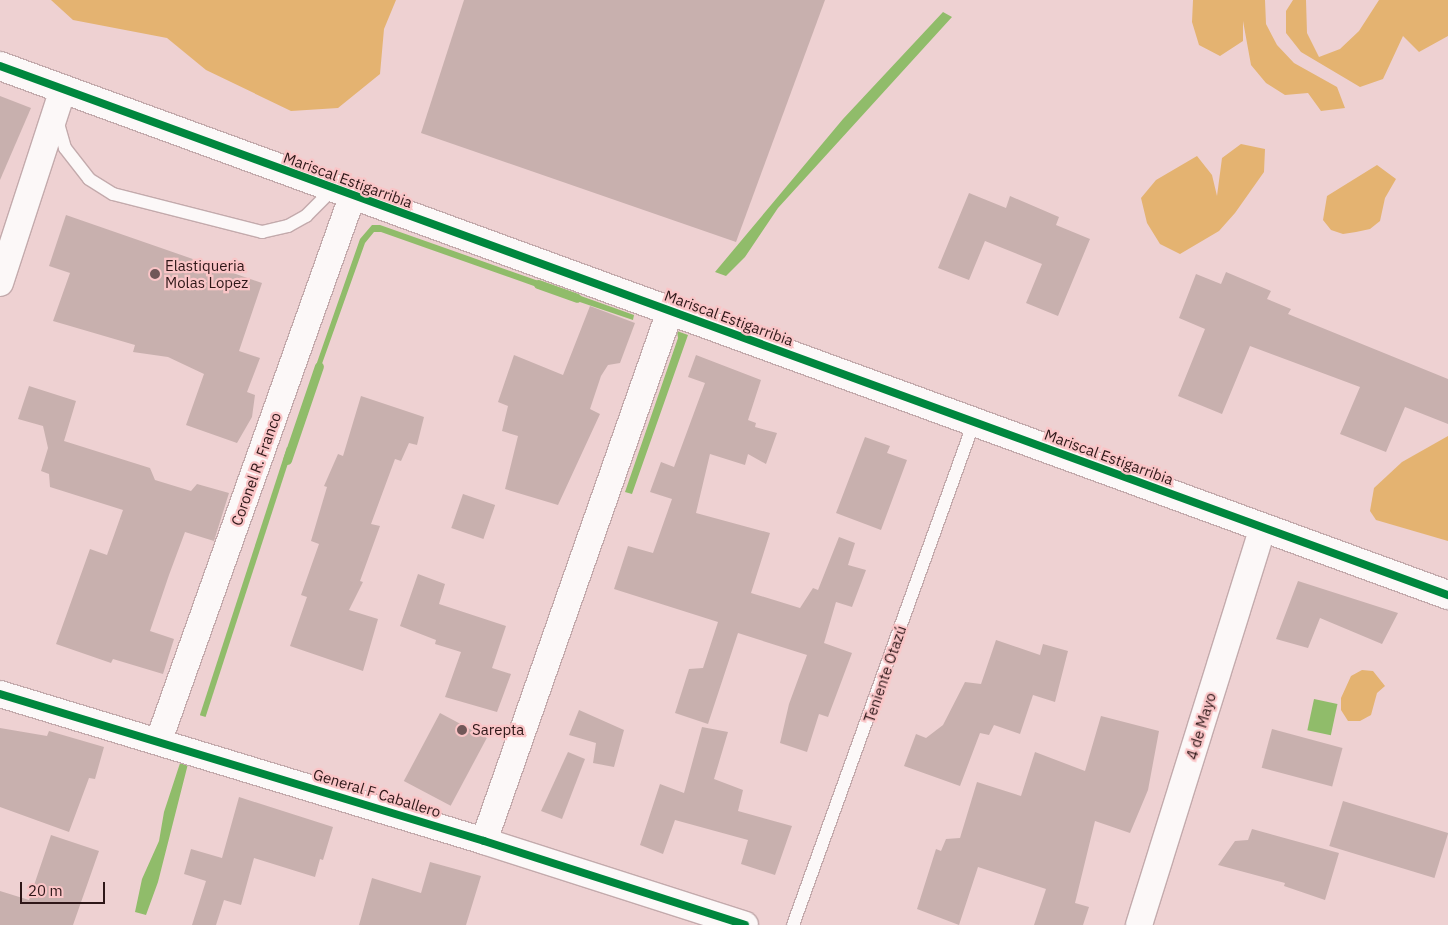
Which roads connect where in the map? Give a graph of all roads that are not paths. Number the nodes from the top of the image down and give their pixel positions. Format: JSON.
{"nodes":[{"id":1,"x":0,"y":66,"type":"edge"},
{"id":2,"x":63,"y":89,"type":"junction"},
{"id":3,"x":56,"y":114,"type":"junction"},
{"id":4,"x":342,"y":193,"type":"junction"},
{"id":5,"x":0,"y":283,"type":"edge"},
{"id":6,"x":670,"y":311,"type":"junction"},
{"id":7,"x":974,"y":422,"type":"junction"},
{"id":8,"x":1263,"y":528,"type":"junction"},
{"id":9,"x":1448,"y":595,"type":"edge"},
{"id":10,"x":0,"y":694,"type":"edge"},
{"id":11,"x":159,"y":740,"type":"junction"},
{"id":12,"x":484,"y":841,"type":"junction"},
{"id":13,"x":745,"y":925,"type":"edge"},
{"id":14,"x":793,"y":925,"type":"edge"},
{"id":15,"x":1139,"y":925,"type":"edge"}],
"edges":[{"from":1,"to":2,"type":"street","name":"Mariscal Estigarribia"},
{"from":2,"to":3,"type":"street"},
{"from":2,"to":4,"type":"street","name":"Mariscal Estigarribia"},
{"from":3,"to":4,"type":"lane"},
{"from":3,"to":5,"type":"street"},
{"from":4,"to":6,"type":"street","name":"Mariscal Estigarribia"},
{"from":4,"to":11,"type":"street","name":"Coronel R. Franco"},
{"from":6,"to":7,"type":"street","name":"Mariscal Estigarribia"},
{"from":6,"to":12,"type":"street"},
{"from":7,"to":8,"type":"street","name":"Mariscal Estigarribia"},
{"from":7,"to":14,"type":"lane","name":"Teniente Otazú"},
{"from":8,"to":9,"type":"street","name":"Mariscal Estigarribia"},
{"from":8,"to":15,"type":"street","name":"4 de Mayo"},
{"from":10,"to":11,"type":"street","name":"General F Caballero"},
{"from":11,"to":12,"type":"street","name":"General F Caballero"},
{"from":12,"to":13,"type":"street","name":"General F Caballero"}]}
